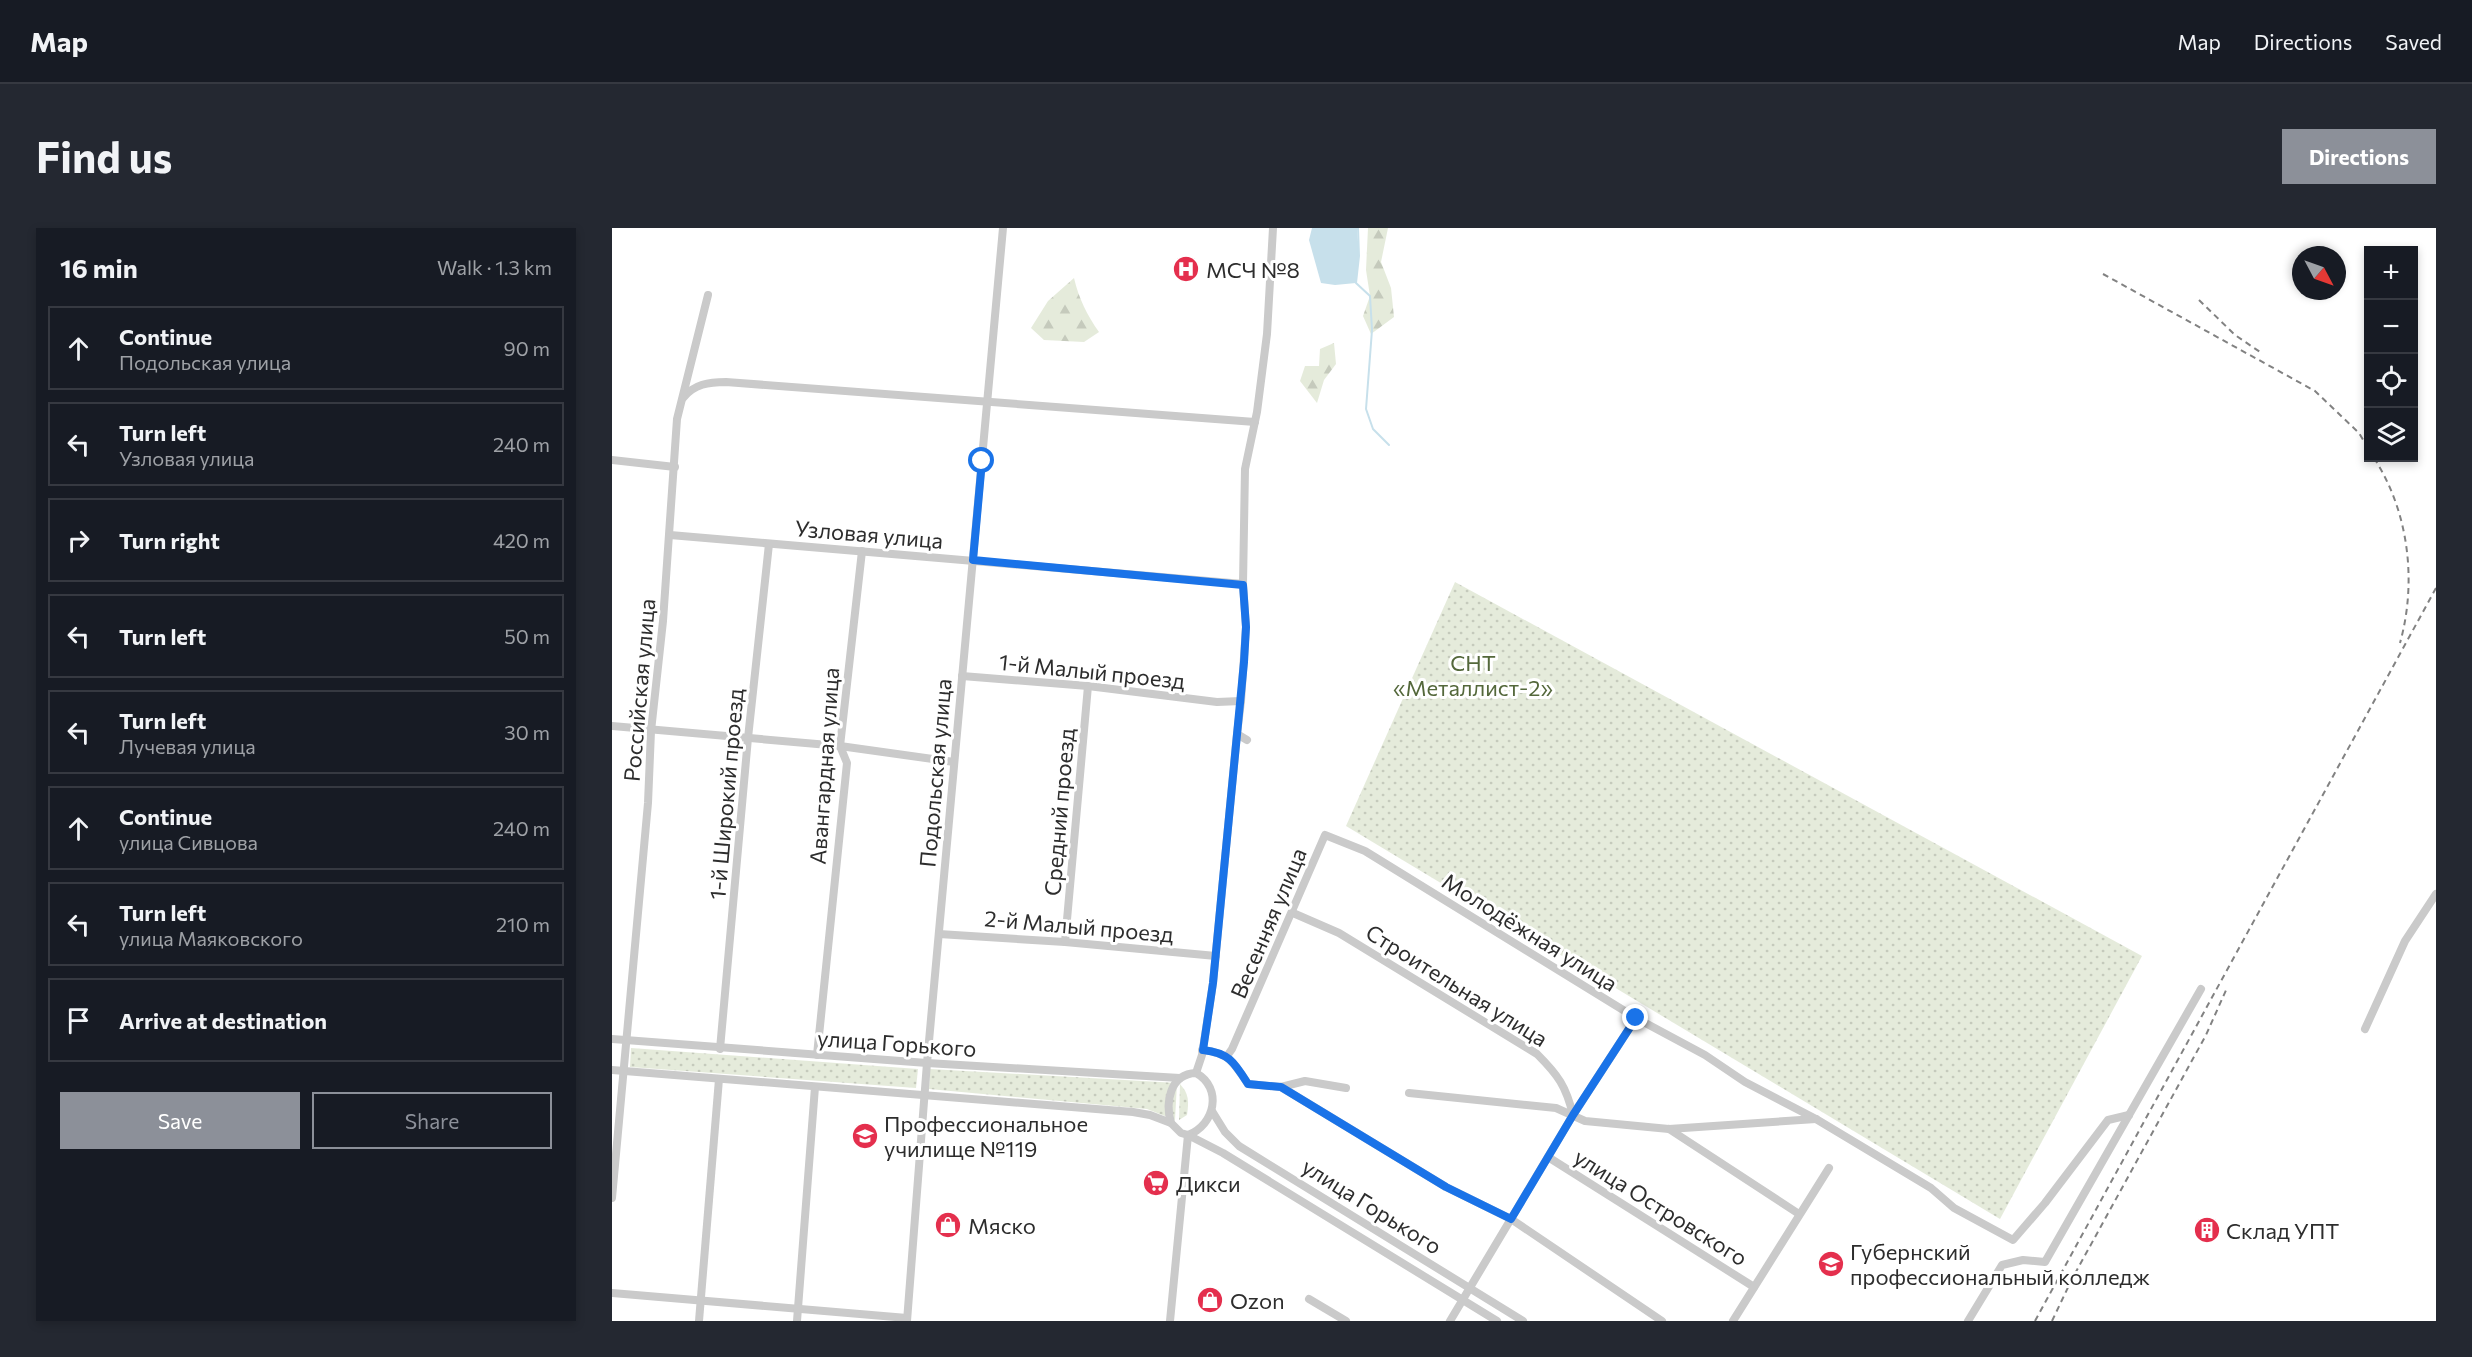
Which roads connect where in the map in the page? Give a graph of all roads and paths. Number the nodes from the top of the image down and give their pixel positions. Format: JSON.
{"nodes":[{"id":1,"x":1003,"y":228,"type":"edge"},
{"id":2,"x":1273,"y":228,"type":"edge"},
{"id":3,"x":708,"y":295,"type":"dead end"},
{"id":4,"x":987,"y":402,"type":"junction"},
{"id":5,"x":679,"y":404,"type":"junction"},
{"id":6,"x":1255,"y":422,"type":"junction"},
{"id":7,"x":612,"y":460,"type":"edge"},
{"id":8,"x":675,"y":467,"type":"junction"},
{"id":9,"x":670,"y":535,"type":"junction"},
{"id":10,"x":769,"y":544,"type":"junction"},
{"id":11,"x":862,"y":551,"type":"junction"},
{"id":12,"x":973,"y":560,"type":"junction"},
{"id":13,"x":1243,"y":585,"type":"junction"},
{"id":14,"x":962,"y":676,"type":"junction"},
{"id":15,"x":1088,"y":686,"type":"junction"},
{"id":16,"x":1241,"y":701,"type":"junction"},
{"id":17,"x":612,"y":726,"type":"edge"},
{"id":18,"x":651,"y":731,"type":"junction"},
{"id":19,"x":1237,"y":734,"type":"junction"},
{"id":20,"x":748,"y":738,"type":"junction"},
{"id":21,"x":1247,"y":740,"type":"dead end"},
{"id":22,"x":840,"y":746,"type":"junction"},
{"id":23,"x":954,"y":762,"type":"junction"},
{"id":24,"x":1325,"y":835,"type":"joint"},
{"id":25,"x":2436,"y":894,"type":"edge"},
{"id":26,"x":1293,"y":913,"type":"junction"},
{"id":27,"x":939,"y":934,"type":"junction"},
{"id":28,"x":1065,"y":942,"type":"junction"},
{"id":29,"x":1216,"y":956,"type":"junction"},
{"id":30,"x":2201,"y":989,"type":"dead end"},
{"id":31,"x":1636,"y":1018,"type":"junction"},
{"id":32,"x":2365,"y":1029,"type":"dead end"},
{"id":33,"x":612,"y":1039,"type":"edge"},
{"id":34,"x":627,"y":1041,"type":"junction"},
{"id":35,"x":720,"y":1049,"type":"junction"},
{"id":36,"x":1203,"y":1050,"type":"junction"},
{"id":37,"x":817,"y":1055,"type":"junction"},
{"id":38,"x":1227,"y":1056,"type":"junction"},
{"id":39,"x":927,"y":1064,"type":"junction"},
{"id":40,"x":612,"y":1070,"type":"edge"},
{"id":41,"x":624,"y":1071,"type":"junction"},
{"id":42,"x":1196,"y":1073,"type":"junction"},
{"id":43,"x":1180,"y":1078,"type":"junction"},
{"id":44,"x":719,"y":1079,"type":"junction"},
{"id":45,"x":815,"y":1087,"type":"junction"},
{"id":46,"x":1281,"y":1087,"type":"junction"},
{"id":47,"x":1346,"y":1088,"type":"dead end"},
{"id":48,"x":1409,"y":1093,"type":"dead end"},
{"id":49,"x":925,"y":1096,"type":"junction"},
{"id":50,"x":1212,"y":1111,"type":"junction"},
{"id":51,"x":1573,"y":1115,"type":"junction"},
{"id":52,"x":2129,"y":1115,"type":"junction"},
{"id":53,"x":1816,"y":1119,"type":"junction"},
{"id":54,"x":1171,"y":1124,"type":"junction"},
{"id":55,"x":1670,"y":1130,"type":"junction"},
{"id":56,"x":1188,"y":1135,"type":"junction"},
{"id":57,"x":1548,"y":1157,"type":"junction"},
{"id":58,"x":1829,"y":1168,"type":"dead end"},
{"id":59,"x":612,"y":1198,"type":"edge"},
{"id":60,"x":1799,"y":1214,"type":"junction"},
{"id":61,"x":1511,"y":1219,"type":"junction"},
{"id":62,"x":1754,"y":1287,"type":"junction"},
{"id":63,"x":1469,"y":1288,"type":"junction"},
{"id":64,"x":612,"y":1293,"type":"edge"},
{"id":65,"x":1309,"y":1299,"type":"dead end"},
{"id":66,"x":1462,"y":1300,"type":"junction"},
{"id":67,"x":701,"y":1301,"type":"junction"},
{"id":68,"x":798,"y":1309,"type":"junction"},
{"id":69,"x":907,"y":1320,"type":"edge"},
{"id":70,"x":699,"y":1321,"type":"edge"},
{"id":71,"x":797,"y":1321,"type":"edge"},
{"id":72,"x":1170,"y":1321,"type":"edge"},
{"id":73,"x":1346,"y":1321,"type":"edge"},
{"id":74,"x":1450,"y":1321,"type":"edge"},
{"id":75,"x":1497,"y":1321,"type":"edge"},
{"id":76,"x":1523,"y":1321,"type":"edge"},
{"id":77,"x":1662,"y":1321,"type":"edge"},
{"id":78,"x":1733,"y":1321,"type":"edge"},
{"id":79,"x":1968,"y":1321,"type":"edge"}],
"edges":[{"from":1,"to":4,"type":"street","name":"Подольская улица"},
{"from":2,"to":6,"type":"street"},
{"from":3,"to":5,"type":"street","name":"Российская улица"},
{"from":4,"to":5,"type":"street"},
{"from":4,"to":6,"type":"street"},
{"from":4,"to":12,"type":"street","name":"Подольская улица"},
{"from":5,"to":8,"type":"street","name":"Российская улица"},
{"from":6,"to":13,"type":"street"},
{"from":7,"to":8,"type":"street"},
{"from":8,"to":9,"type":"street","name":"Российская улица"},
{"from":9,"to":10,"type":"street","name":"Узловая улица"},
{"from":9,"to":18,"type":"street","name":"Российская улица"},
{"from":10,"to":11,"type":"street","name":"Узловая улица"},
{"from":10,"to":20,"type":"street","name":"1-й Широкий проезд"},
{"from":11,"to":12,"type":"street","name":"Узловая улица"},
{"from":11,"to":22,"type":"street","name":"Авангардная улица"},
{"from":12,"to":13,"type":"street","name":"Узловая улица"},
{"from":12,"to":14,"type":"street","name":"Подольская улица"},
{"from":13,"to":16,"type":"street"},
{"from":14,"to":15,"type":"street","name":"1-й Малый проезд"},
{"from":14,"to":23,"type":"street","name":"Подольская улица"},
{"from":15,"to":16,"type":"street","name":"1-й Малый проезд"},
{"from":15,"to":28,"type":"street","name":"Средний проезд"},
{"from":16,"to":19,"type":"street"},
{"from":17,"to":18,"type":"street"},
{"from":18,"to":20,"type":"street"},
{"from":18,"to":34,"type":"street","name":"Российская улица"},
{"from":19,"to":21,"type":"street"},
{"from":19,"to":29,"type":"street"},
{"from":20,"to":22,"type":"street"},
{"from":20,"to":35,"type":"street","name":"1-й Широкий проезд"},
{"from":22,"to":23,"type":"street"},
{"from":22,"to":37,"type":"street","name":"Авангардная улица"},
{"from":23,"to":27,"type":"street","name":"Подольская улица"},
{"from":24,"to":26,"type":"street","name":"Весенняя улица"},
{"from":24,"to":31,"type":"street","name":"Молодёжная улица"},
{"from":25,"to":32,"type":"street"},
{"from":26,"to":38,"type":"street","name":"Весенняя улица"},
{"from":26,"to":51,"type":"street","name":"Строительная улица"},
{"from":27,"to":28,"type":"street","name":"2-й Малый проезд"},
{"from":27,"to":39,"type":"street","name":"Подольская улица"},
{"from":28,"to":29,"type":"street","name":"2-й Малый проезд"},
{"from":29,"to":36,"type":"street"},
{"from":30,"to":52,"type":"street"},
{"from":31,"to":51,"type":"street"},
{"from":31,"to":53,"type":"street","name":"Молодёжная улица"},
{"from":33,"to":34,"type":"street","name":"улица Горького"},
{"from":34,"to":35,"type":"street","name":"улица Горького"},
{"from":34,"to":41,"type":"street","name":"Российская улица"},
{"from":35,"to":37,"type":"street","name":"улица Горького"},
{"from":36,"to":38,"type":"street"},
{"from":36,"to":42,"type":"street"},
{"from":37,"to":39,"type":"street","name":"улица Горького"},
{"from":38,"to":46,"type":"street"},
{"from":39,"to":43,"type":"street","name":"улица Горького"},
{"from":39,"to":49,"type":"street","name":"Подольская улица"},
{"from":40,"to":41,"type":"street"},
{"from":41,"to":44,"type":"street"},
{"from":41,"to":59,"type":"street","name":"Российская улица"},
{"from":42,"to":43,"type":"street"},
{"from":42,"to":50,"type":"street"},
{"from":43,"to":54,"type":"street"},
{"from":44,"to":45,"type":"street"},
{"from":44,"to":67,"type":"street"},
{"from":45,"to":49,"type":"street"},
{"from":45,"to":68,"type":"street"},
{"from":46,"to":47,"type":"street"},
{"from":46,"to":61,"type":"street"},
{"from":48,"to":51,"type":"street"},
{"from":49,"to":54,"type":"street"},
{"from":49,"to":69,"type":"street","name":"Подольская улица"},
{"from":50,"to":56,"type":"street"},
{"from":50,"to":63,"type":"street","name":"улица Горького"},
{"from":51,"to":55,"type":"street"},
{"from":51,"to":57,"type":"street"},
{"from":52,"to":53,"type":"street","name":"Молодёжная улица"},
{"from":52,"to":79,"type":"street"},
{"from":53,"to":55,"type":"street"},
{"from":54,"to":56,"type":"street"},
{"from":55,"to":60,"type":"street"},
{"from":56,"to":66,"type":"street"},
{"from":56,"to":72,"type":"street"},
{"from":57,"to":61,"type":"street"},
{"from":57,"to":62,"type":"street","name":"улица Островского"},
{"from":58,"to":60,"type":"street"},
{"from":60,"to":62,"type":"street"},
{"from":61,"to":63,"type":"street"},
{"from":61,"to":77,"type":"street"},
{"from":62,"to":78,"type":"street"},
{"from":63,"to":66,"type":"street"},
{"from":63,"to":76,"type":"street","name":"улица Горького"},
{"from":64,"to":67,"type":"street"},
{"from":65,"to":73,"type":"street"},
{"from":66,"to":74,"type":"street"},
{"from":66,"to":75,"type":"street"},
{"from":67,"to":68,"type":"street"},
{"from":67,"to":70,"type":"street"},
{"from":68,"to":69,"type":"street"},
{"from":68,"to":71,"type":"street"}]}
